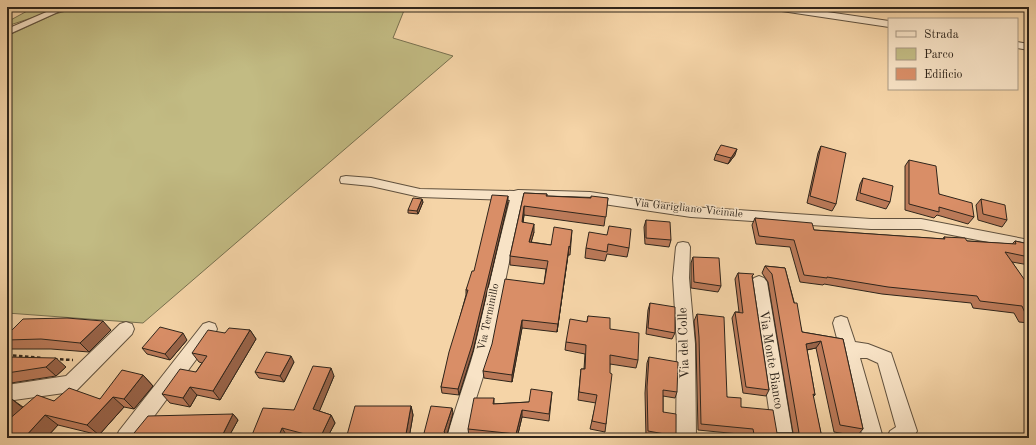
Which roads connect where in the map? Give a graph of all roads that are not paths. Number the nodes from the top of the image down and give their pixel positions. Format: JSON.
{"nodes":[{"id":1,"x":65,"y":7,"type":"edge"},
{"id":2,"x":775,"y":7,"type":"edge"},
{"id":3,"x":888,"y":24,"type":"edge"},
{"id":4,"x":7,"y":32,"type":"edge"},
{"id":5,"x":1018,"y":45,"type":"edge"},
{"id":6,"x":1029,"y":47,"type":"edge"},
{"id":7,"x":346,"y":180,"type":"dead end"},
{"id":8,"x":518,"y":194,"type":"junction"},
{"id":9,"x":1029,"y":245,"type":"edge"},
{"id":10,"x":682,"y":247,"type":"dead end"},
{"id":11,"x":759,"y":282,"type":"dead end"},
{"id":12,"x":840,"y":323,"type":"dead end"},
{"id":13,"x":126,"y":329,"type":"dead end"},
{"id":14,"x":209,"y":329,"type":"edge"},
{"id":15,"x":849,"y":349,"type":"junction"},
{"id":16,"x":7,"y":393,"type":"edge"},
{"id":17,"x":126,"y":438,"type":"edge"},
{"id":18,"x":457,"y":438,"type":"edge"},
{"id":19,"x":686,"y":438,"type":"edge"},
{"id":20,"x":783,"y":438,"type":"edge"},
{"id":21,"x":878,"y":438,"type":"edge"},
{"id":22,"x":897,"y":438,"type":"edge"}],
"edges":[{"from":1,"to":4,"type":"street"},
{"from":2,"to":3,"type":"street"},
{"from":5,"to":6,"type":"street"},
{"from":7,"to":8,"type":"street","name":"Via Garigliano Vicinale"},
{"from":8,"to":9,"type":"street","name":"Via Garigliano Vicinale"},
{"from":8,"to":18,"type":"street","name":"Via Terminillo"},
{"from":10,"to":19,"type":"street","name":"Via del Colle"},
{"from":11,"to":20,"type":"street","name":"Via Monte Bianco"},
{"from":12,"to":15,"type":"street"},
{"from":13,"to":16,"type":"street"},
{"from":14,"to":17,"type":"street"},
{"from":15,"to":21,"type":"street"},
{"from":15,"to":22,"type":"street"}]}
